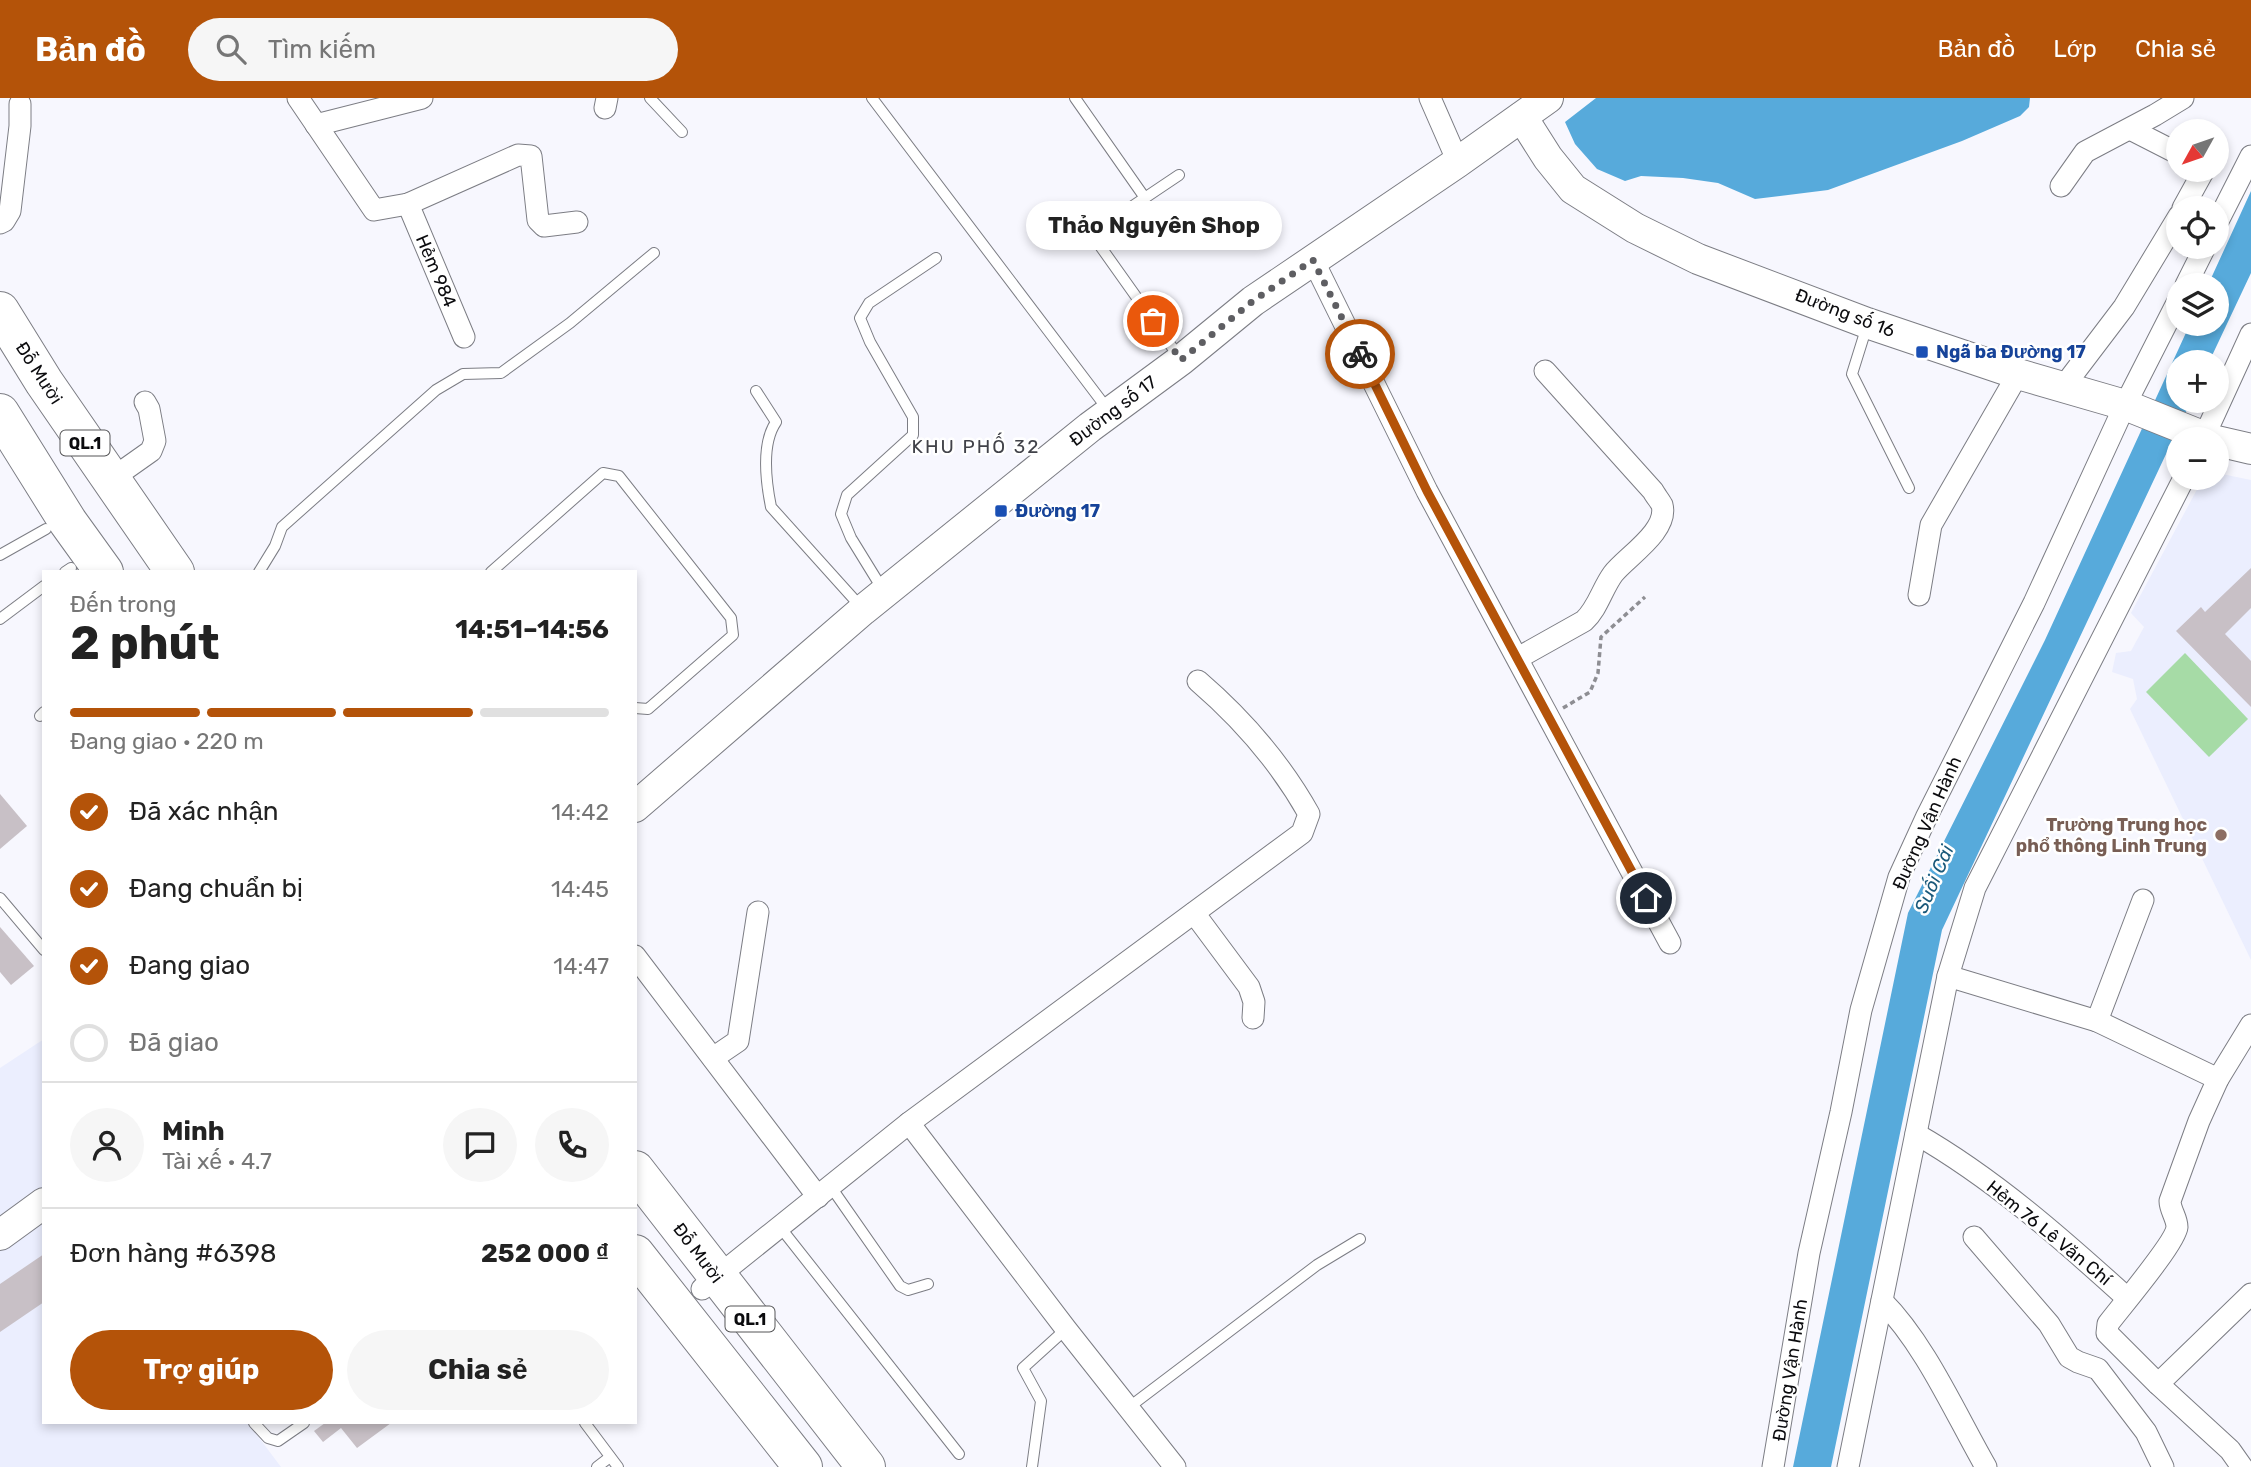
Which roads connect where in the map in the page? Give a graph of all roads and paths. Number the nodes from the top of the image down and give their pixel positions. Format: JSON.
{"nodes":[{"id":1,"x":298,"y":98,"type":"edge"},
{"id":2,"x":422,"y":98,"type":"edge"},
{"id":3,"x":650,"y":98,"type":"edge"},
{"id":4,"x":872,"y":98,"type":"edge"},
{"id":5,"x":1075,"y":98,"type":"edge"},
{"id":6,"x":1430,"y":98,"type":"edge"},
{"id":7,"x":1548,"y":98,"type":"edge"},
{"id":8,"x":2182,"y":98,"type":"edge"},
{"id":9,"x":20,"y":104,"type":"dead end"},
{"id":10,"x":1522,"y":117,"type":"junction"},
{"id":11,"x":316,"y":125,"type":"junction"},
{"id":12,"x":2130,"y":128,"type":"junction"},
{"id":13,"x":682,"y":132,"type":"dead end"},
{"id":14,"x":2166,"y":147,"type":"edge"},
{"id":15,"x":2251,"y":156,"type":"edge"},
{"id":16,"x":1458,"y":162,"type":"junction"},
{"id":17,"x":1179,"y":175,"type":"dead end"},
{"id":18,"x":2061,"y":186,"type":"dead end"},
{"id":19,"x":1144,"y":198,"type":"junction"},
{"id":20,"x":2229,"y":199,"type":"edge"},
{"id":21,"x":408,"y":204,"type":"junction"},
{"id":22,"x":577,"y":222,"type":"dead end"},
{"id":23,"x":0,"y":223,"type":"edge"},
{"id":24,"x":2166,"y":238,"type":"edge"},
{"id":25,"x":654,"y":253,"type":"dead end"},
{"id":26,"x":936,"y":258,"type":"dead end"},
{"id":27,"x":1313,"y":260,"type":"junction"},
{"id":28,"x":0,"y":310,"type":"edge"},
{"id":29,"x":1867,"y":323,"type":"junction"},
{"id":30,"x":2166,"y":330,"type":"edge"},
{"id":31,"x":2251,"y":334,"type":"edge"},
{"id":32,"x":464,"y":337,"type":"dead end"},
{"id":33,"x":0,"y":348,"type":"edge"},
{"id":34,"x":1181,"y":360,"type":"junction"},
{"id":35,"x":1545,"y":371,"type":"dead end"},
{"id":36,"x":2018,"y":374,"type":"junction"},
{"id":37,"x":2064,"y":386,"type":"junction"},
{"id":38,"x":756,"y":391,"type":"dead end"},
{"id":39,"x":145,"y":402,"type":"dead end"},
{"id":40,"x":2134,"y":408,"type":"junction"},
{"id":41,"x":1110,"y":412,"type":"junction"},
{"id":42,"x":0,"y":413,"type":"edge"},
{"id":43,"x":2180,"y":427,"type":"edge"},
{"id":44,"x":2209,"y":427,"type":"edge"},
{"id":45,"x":2229,"y":443,"type":"edge"},
{"id":46,"x":2251,"y":449,"type":"edge"},
{"id":47,"x":0,"y":457,"type":"edge"},
{"id":48,"x":110,"y":480,"type":"junction"},
{"id":49,"x":1909,"y":488,"type":"dead end"},
{"id":50,"x":2178,"y":490,"type":"edge"},
{"id":51,"x":46,"y":529,"type":"junction"},
{"id":52,"x":0,"y":555,"type":"edge"},
{"id":53,"x":70,"y":570,"type":"edge"},
{"id":54,"x":72,"y":570,"type":"edge"},
{"id":55,"x":154,"y":570,"type":"edge"},
{"id":56,"x":175,"y":570,"type":"edge"},
{"id":57,"x":260,"y":570,"type":"edge"},
{"id":58,"x":494,"y":570,"type":"edge"},
{"id":59,"x":42,"y":593,"type":"edge"},
{"id":60,"x":1919,"y":595,"type":"dead end"},
{"id":61,"x":1645,"y":597,"type":"dead end"},
{"id":62,"x":874,"y":601,"type":"junction"},
{"id":63,"x":0,"y":619,"type":"edge"},
{"id":64,"x":1518,"y":658,"type":"junction"},
{"id":65,"x":1198,"y":681,"type":"dead end"},
{"id":66,"x":637,"y":708,"type":"edge"},
{"id":67,"x":1549,"y":716,"type":"junction"},
{"id":68,"x":637,"y":805,"type":"edge"},
{"id":69,"x":0,"y":898,"type":"edge"},
{"id":70,"x":2144,"y":900,"type":"dead end"},
{"id":71,"x":758,"y":912,"type":"dead end"},
{"id":72,"x":1194,"y":913,"type":"junction"},
{"id":73,"x":1670,"y":943,"type":"dead end"},
{"id":74,"x":42,"y":948,"type":"edge"},
{"id":75,"x":637,"y":959,"type":"edge"},
{"id":76,"x":1948,"y":976,"type":"junction"},
{"id":77,"x":1253,"y":1018,"type":"dead end"},
{"id":78,"x":2097,"y":1021,"type":"junction"},
{"id":79,"x":2251,"y":1025,"type":"edge"},
{"id":80,"x":713,"y":1058,"type":"junction"},
{"id":81,"x":2218,"y":1079,"type":"junction"},
{"id":82,"x":909,"y":1124,"type":"junction"},
{"id":83,"x":1916,"y":1134,"type":"junction"},
{"id":84,"x":637,"y":1174,"type":"edge"},
{"id":85,"x":824,"y":1192,"type":"junction"},
{"id":86,"x":637,"y":1203,"type":"edge"},
{"id":87,"x":42,"y":1204,"type":"edge"},
{"id":88,"x":780,"y":1227,"type":"junction"},
{"id":89,"x":0,"y":1235,"type":"edge"},
{"id":90,"x":1974,"y":1237,"type":"dead end"},
{"id":91,"x":1360,"y":1239,"type":"dead end"},
{"id":92,"x":637,"y":1257,"type":"edge"},
{"id":93,"x":710,"y":1284,"type":"junction"},
{"id":94,"x":928,"y":1284,"type":"dead end"},
{"id":95,"x":637,"y":1291,"type":"edge"},
{"id":96,"x":2251,"y":1294,"type":"edge"},
{"id":97,"x":2127,"y":1298,"type":"junction"},
{"id":98,"x":1882,"y":1301,"type":"junction"},
{"id":99,"x":1066,"y":1329,"type":"junction"},
{"id":100,"x":2158,"y":1384,"type":"junction"},
{"id":101,"x":1128,"y":1408,"type":"junction"},
{"id":102,"x":255,"y":1424,"type":"edge"},
{"id":103,"x":303,"y":1424,"type":"edge"},
{"id":104,"x":586,"y":1424,"type":"edge"},
{"id":105,"x":960,"y":1454,"type":"dead end"},
{"id":106,"x":610,"y":1457,"type":"junction"},
{"id":107,"x":2242,"y":1465,"type":"edge"},
{"id":108,"x":597,"y":1467,"type":"edge"},
{"id":109,"x":618,"y":1467,"type":"edge"},
{"id":110,"x":774,"y":1467,"type":"edge"},
{"id":111,"x":803,"y":1467,"type":"edge"},
{"id":112,"x":845,"y":1467,"type":"edge"},
{"id":113,"x":866,"y":1467,"type":"edge"},
{"id":114,"x":1032,"y":1467,"type":"edge"},
{"id":115,"x":1175,"y":1467,"type":"edge"},
{"id":116,"x":1773,"y":1467,"type":"edge"},
{"id":117,"x":1848,"y":1467,"type":"edge"},
{"id":118,"x":1986,"y":1467,"type":"edge"},
{"id":119,"x":2163,"y":1467,"type":"edge"}],
"edges":[{"from":1,"to":11,"type":"street"},
{"from":2,"to":11,"type":"street"},
{"from":3,"to":13,"type":"lane"},
{"from":4,"to":41,"type":"lane"},
{"from":5,"to":19,"type":"lane"},
{"from":6,"to":16,"type":"street"},
{"from":7,"to":10,"type":"street","name":"Đường số 17"},
{"from":8,"to":12,"type":"street"},
{"from":9,"to":23,"type":"street"},
{"from":10,"to":16,"type":"street","name":"Đường số 17"},
{"from":10,"to":29,"type":"street","name":"Đường số 16"},
{"from":11,"to":21,"type":"street"},
{"from":12,"to":14,"type":"street"},
{"from":12,"to":18,"type":"street"},
{"from":15,"to":20,"type":"street"},
{"from":16,"to":27,"type":"street","name":"Đường số 17"},
{"from":17,"to":19,"type":"lane"},
{"from":19,"to":34,"type":"lane"},
{"from":21,"to":22,"type":"street"},
{"from":21,"to":32,"type":"street","name":"Hẻm 984"},
{"from":24,"to":37,"type":"street"},
{"from":25,"to":57,"type":"lane"},
{"from":26,"to":62,"type":"lane"},
{"from":27,"to":34,"type":"street","name":"Đường số 17"},
{"from":27,"to":64,"type":"street"},
{"from":28,"to":48,"type":"highway","name":"Đỗ Mười","number":"QL.1"},
{"from":29,"to":36,"type":"street","name":"Đường số 16"},
{"from":29,"to":49,"type":"lane"},
{"from":30,"to":40,"type":"street","name":"Đường Vận Hành"},
{"from":31,"to":44,"type":"street"},
{"from":33,"to":55,"type":"highway","name":"Đỗ Mười","number":"QL.1"},
{"from":34,"to":41,"type":"street","name":"Đường số 17"},
{"from":35,"to":64,"type":"street"},
{"from":36,"to":37,"type":"street","name":"Đường số 16"},
{"from":36,"to":60,"type":"street"},
{"from":37,"to":40,"type":"street","name":"Đường số 16"},
{"from":38,"to":62,"type":"lane"},
{"from":39,"to":48,"type":"street"},
{"from":40,"to":43,"type":"street","name":"Đường số 16"},
{"from":40,"to":116,"type":"street","name":"Đường Vận Hành"},
{"from":41,"to":62,"type":"street","name":"Đường số 17"},
{"from":42,"to":54,"type":"highway"},
{"from":45,"to":46,"type":"street","name":"Đường số 16"},
{"from":47,"to":51,"type":"highway"},
{"from":48,"to":56,"type":"highway","name":"Đỗ Mười","number":"QL.1"},
{"from":50,"to":76,"type":"street"},
{"from":51,"to":52,"type":"lane"},
{"from":51,"to":53,"type":"highway"},
{"from":58,"to":66,"type":"lane"},
{"from":59,"to":63,"type":"lane"},
{"from":61,"to":67,"type":"path"},
{"from":62,"to":68,"type":"street","name":"Đường số 17"},
{"from":64,"to":67,"type":"street"},
{"from":65,"to":72,"type":"street"},
{"from":67,"to":73,"type":"street"},
{"from":69,"to":74,"type":"lane"},
{"from":70,"to":78,"type":"street"},
{"from":71,"to":80,"type":"street"},
{"from":72,"to":77,"type":"street"},
{"from":72,"to":82,"type":"street"},
{"from":75,"to":80,"type":"street"},
{"from":76,"to":78,"type":"street"},
{"from":76,"to":83,"type":"street"},
{"from":78,"to":81,"type":"street"},
{"from":79,"to":81,"type":"street"},
{"from":80,"to":85,"type":"street"},
{"from":81,"to":97,"type":"street"},
{"from":82,"to":85,"type":"street"},
{"from":82,"to":99,"type":"street"},
{"from":83,"to":97,"type":"street","name":"Hẻm 76 Lê Văn Chí"},
{"from":83,"to":98,"type":"street"},
{"from":84,"to":93,"type":"highway","name":"Đỗ Mười","number":"QL.1"},
{"from":85,"to":88,"type":"street"},
{"from":85,"to":94,"type":"lane"},
{"from":86,"to":93,"type":"highway","name":"Đỗ Mười","number":"QL.1"},
{"from":87,"to":89,"type":"street"},
{"from":88,"to":93,"type":"street"},
{"from":88,"to":105,"type":"lane"},
{"from":90,"to":119,"type":"street"},
{"from":91,"to":101,"type":"lane"},
{"from":92,"to":111,"type":"highway","number":"QL.1"},
{"from":93,"to":112,"type":"highway","name":"Đỗ Mười","number":"QL.1"},
{"from":93,"to":113,"type":"highway","name":"Đỗ Mười","number":"QL.1"},
{"from":95,"to":110,"type":"highway"},
{"from":96,"to":100,"type":"street"},
{"from":97,"to":100,"type":"street","name":"Hẻm 76 Lê Văn Chí"},
{"from":98,"to":117,"type":"street"},
{"from":98,"to":118,"type":"street"},
{"from":99,"to":101,"type":"street"},
{"from":99,"to":114,"type":"lane"},
{"from":100,"to":107,"type":"street","name":"Hẻm 76 Lê Văn Chí"},
{"from":101,"to":115,"type":"street"},
{"from":102,"to":103,"type":"lane"},
{"from":104,"to":106,"type":"lane"},
{"from":106,"to":108,"type":"lane"},
{"from":106,"to":109,"type":"lane"}]}
